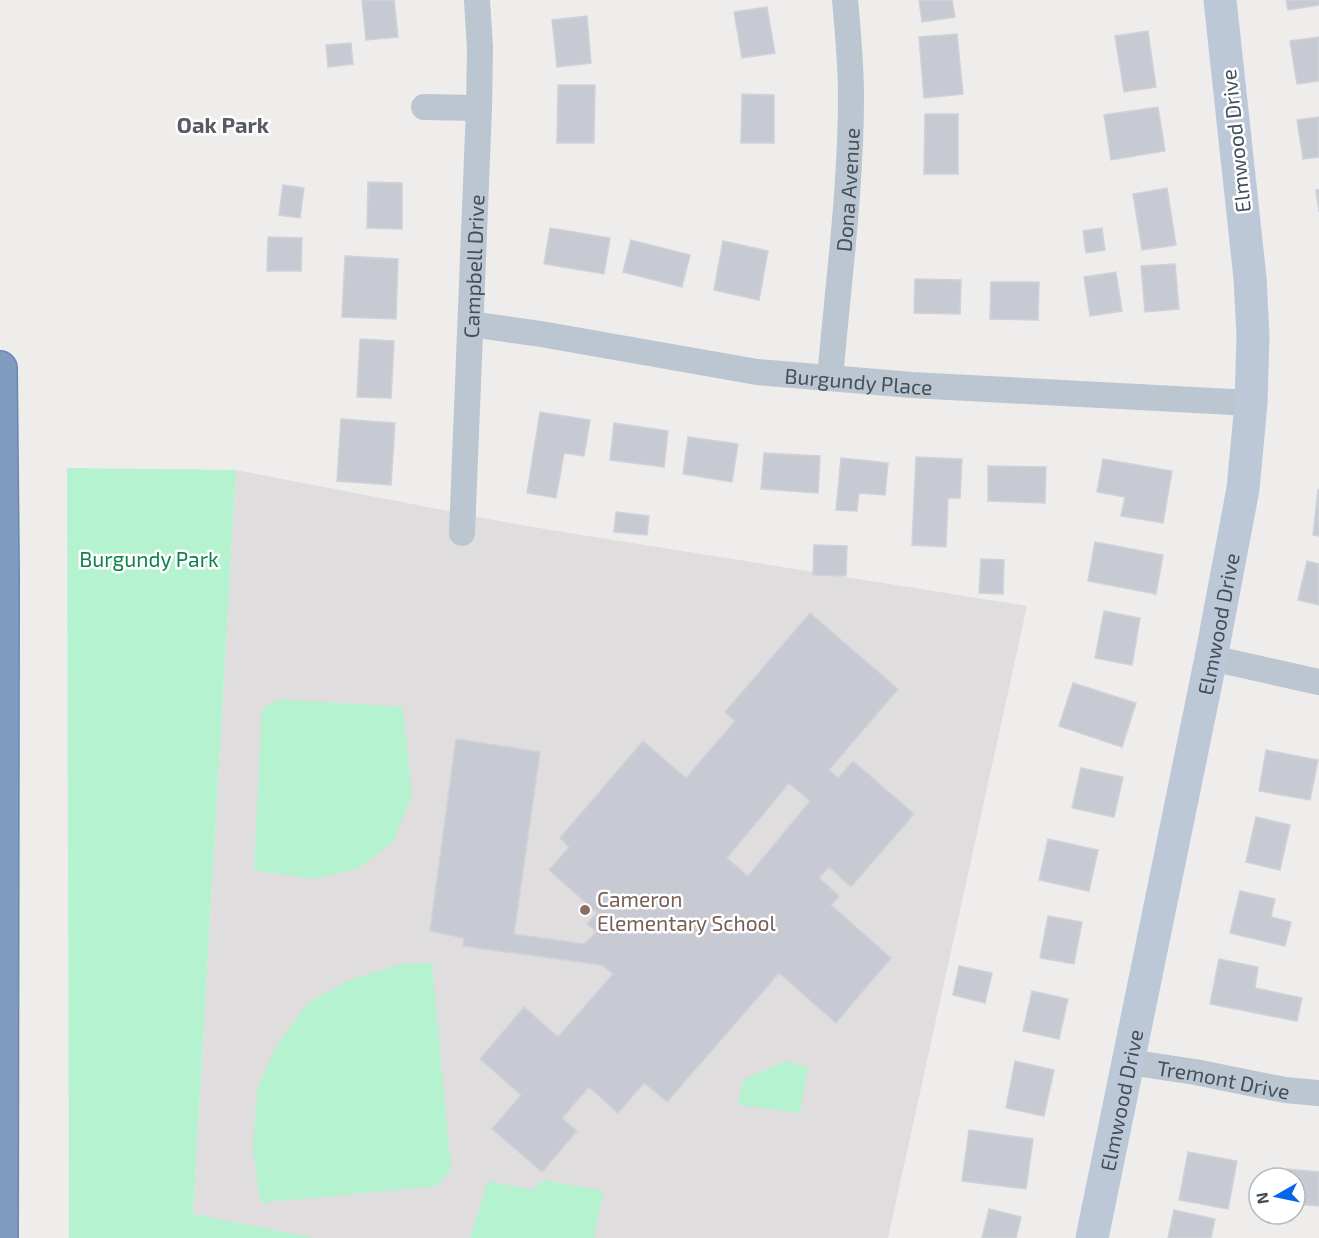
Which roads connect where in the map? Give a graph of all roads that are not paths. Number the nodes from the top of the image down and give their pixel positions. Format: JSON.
{"nodes":[{"id":1,"x":477,"y":0,"type":"edge"},
{"id":2,"x":845,"y":0,"type":"edge"},
{"id":3,"x":1220,"y":0,"type":"edge"},
{"id":4,"x":424,"y":107,"type":"dead end"},
{"id":5,"x":479,"y":108,"type":"junction"},
{"id":6,"x":471,"y":324,"type":"junction"},
{"id":7,"x":0,"y":368,"type":"edge"},
{"id":8,"x":830,"y":378,"type":"junction"},
{"id":9,"x":1251,"y":403,"type":"junction"},
{"id":10,"x":462,"y":533,"type":"dead end"},
{"id":11,"x":1211,"y":658,"type":"junction"},
{"id":12,"x":1319,"y":682,"type":"edge"},
{"id":13,"x":1129,"y":1062,"type":"junction"},
{"id":14,"x":1319,"y":1093,"type":"edge"},
{"id":15,"x":1,"y":1238,"type":"edge"},
{"id":16,"x":1092,"y":1238,"type":"edge"}],
"edges":[{"from":1,"to":5,"type":"street","name":"Campbell Drive"},
{"from":2,"to":8,"type":"street","name":"Dona Avenue"},
{"from":3,"to":9,"type":"street","name":"Elmwood Drive"},
{"from":4,"to":5,"type":"street"},
{"from":5,"to":6,"type":"street","name":"Campbell Drive"},
{"from":6,"to":8,"type":"street","name":"Burgundy Place"},
{"from":6,"to":10,"type":"street","name":"Campbell Drive"},
{"from":7,"to":15,"type":"highway"},
{"from":8,"to":9,"type":"street","name":"Burgundy Place"},
{"from":9,"to":11,"type":"street","name":"Elmwood Drive"},
{"from":11,"to":12,"type":"street"},
{"from":11,"to":13,"type":"street","name":"Elmwood Drive"},
{"from":13,"to":14,"type":"street","name":"Tremont Drive"},
{"from":13,"to":16,"type":"street","name":"Elmwood Drive"}]}
